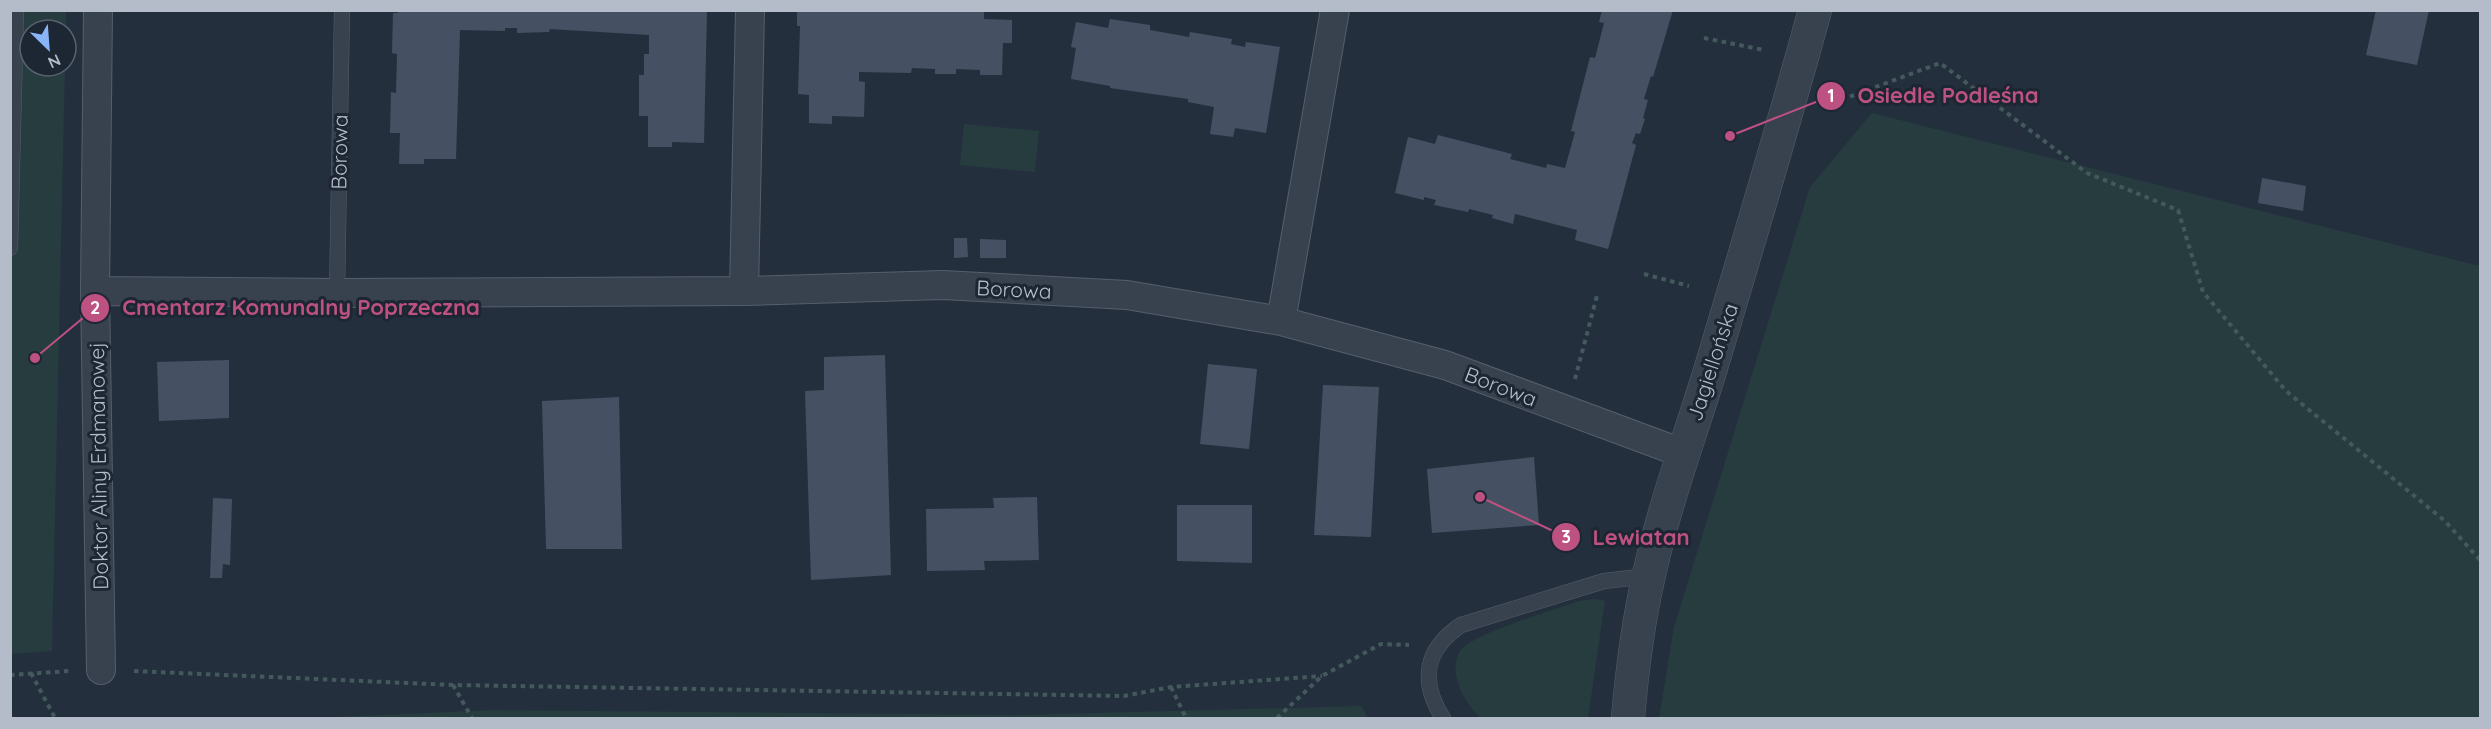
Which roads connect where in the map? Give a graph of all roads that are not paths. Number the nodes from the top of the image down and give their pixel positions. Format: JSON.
{"nodes":[{"id":1,"x":16,"y":10,"type":"edge"},
{"id":2,"x":98,"y":10,"type":"edge"},
{"id":3,"x":342,"y":10,"type":"edge"},
{"id":4,"x":750,"y":10,"type":"edge"},
{"id":5,"x":1335,"y":10,"type":"edge"},
{"id":6,"x":1815,"y":10,"type":"edge"},
{"id":7,"x":10,"y":248,"type":"edge"},
{"id":8,"x":95,"y":291,"type":"junction"},
{"id":9,"x":744,"y":291,"type":"junction"},
{"id":10,"x":338,"y":293,"type":"junction"},
{"id":11,"x":1281,"y":321,"type":"junction"},
{"id":12,"x":1682,"y":453,"type":"junction"},
{"id":13,"x":1648,"y":576,"type":"junction"},
{"id":14,"x":101,"y":670,"type":"road end"},
{"id":15,"x":1443,"y":718,"type":"edge"},
{"id":16,"x":1628,"y":718,"type":"edge"}],
"edges":[{"from":1,"to":7,"type":"lane"},
{"from":2,"to":8,"type":"street","name":"Doktor Aliny Erdmanowej"},
{"from":3,"to":10,"type":"lane","name":"Borowa"},
{"from":4,"to":9,"type":"street"},
{"from":5,"to":11,"type":"street"},
{"from":6,"to":12,"type":"street","name":"Jagiellońska"},
{"from":8,"to":10,"type":"street","name":"Borowa"},
{"from":8,"to":14,"type":"street","name":"Doktor Aliny Erdmanowej"},
{"from":9,"to":10,"type":"street","name":"Borowa"},
{"from":9,"to":11,"type":"street","name":"Borowa"},
{"from":11,"to":12,"type":"street","name":"Borowa"},
{"from":12,"to":13,"type":"street","name":"Jagiellońska"},
{"from":13,"to":15,"type":"lane"},
{"from":13,"to":16,"type":"street","name":"Jagiellońska"}]}
